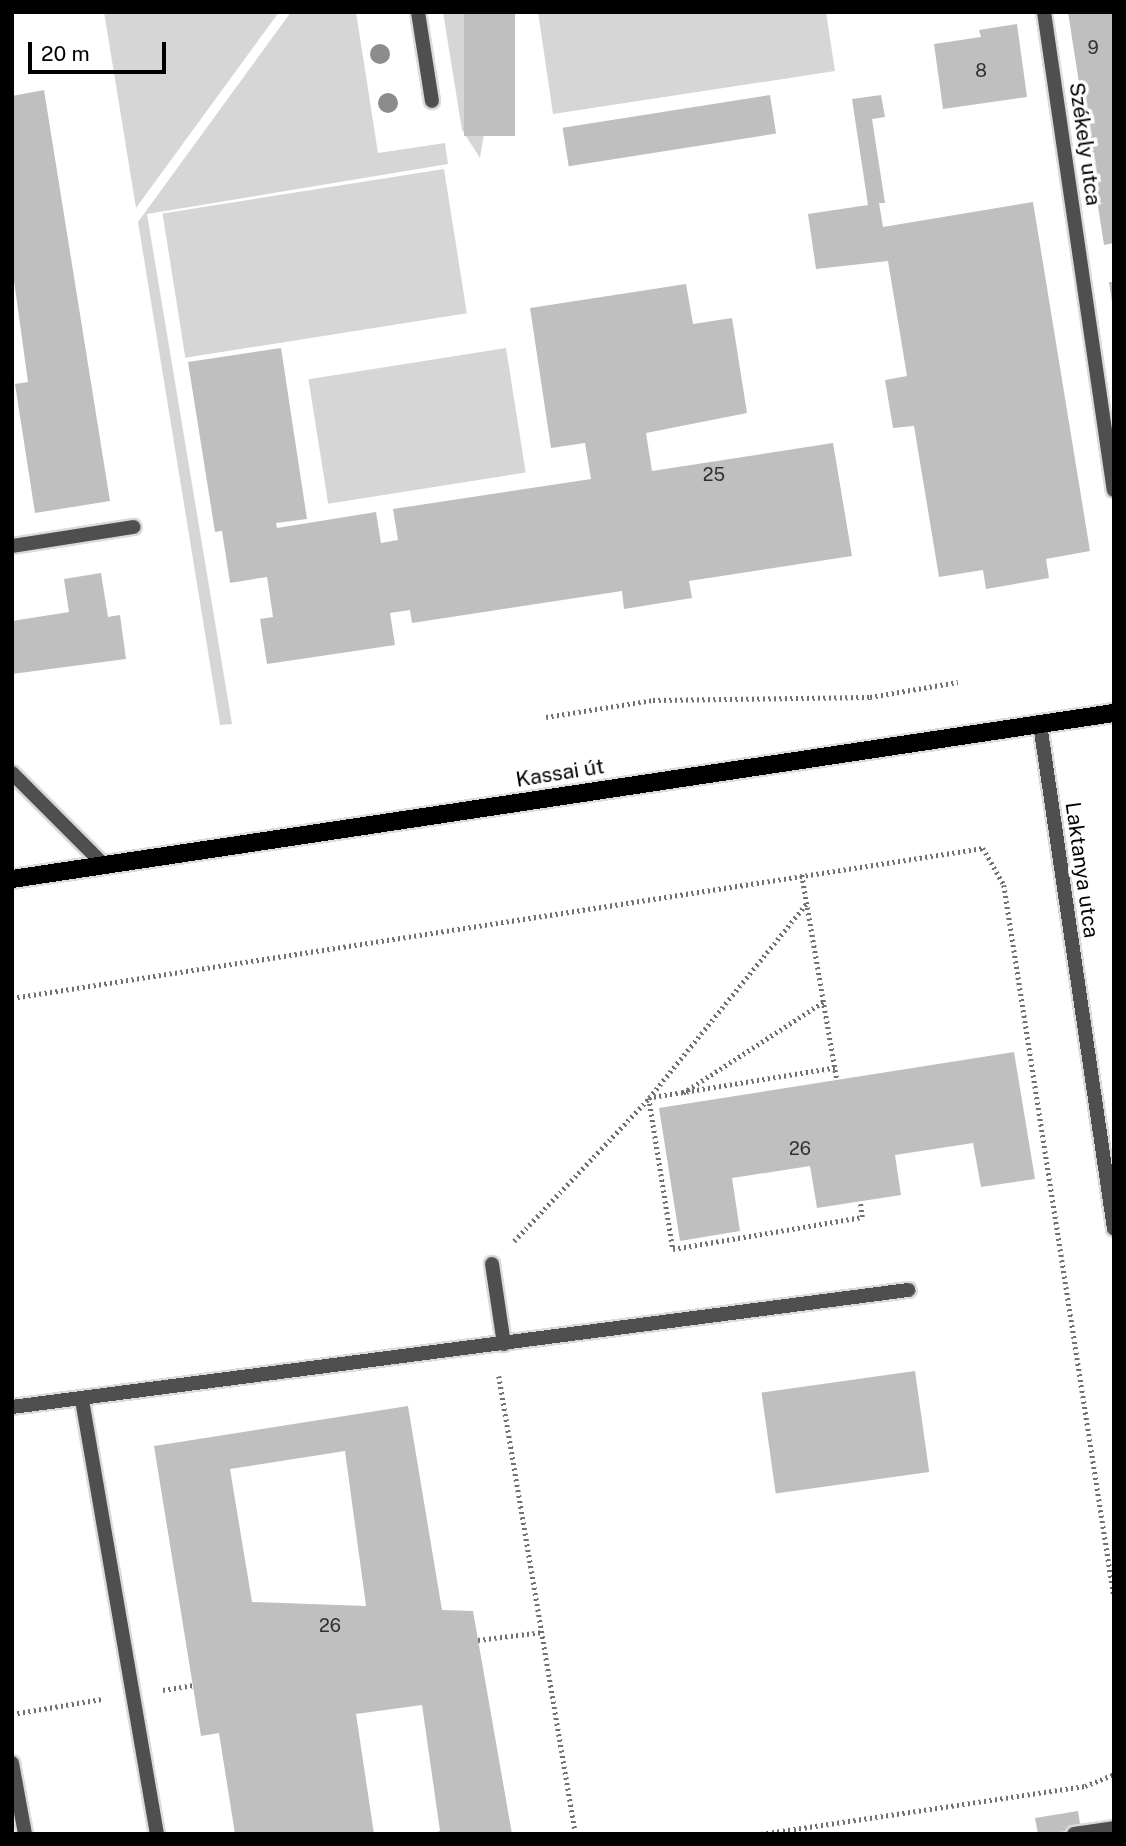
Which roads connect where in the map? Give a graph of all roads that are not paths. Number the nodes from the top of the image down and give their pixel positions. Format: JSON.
{"nodes":[{"id":1,"x":418,"y":12,"type":"edge"},
{"id":2,"x":1044,"y":12,"type":"edge"},
{"id":3,"x":432,"y":101,"type":"dead end"},
{"id":4,"x":1114,"y":490,"type":"edge"},
{"id":5,"x":135,"y":527,"type":"dead end"},
{"id":6,"x":12,"y":546,"type":"edge"},
{"id":7,"x":1114,"y":712,"type":"edge"},
{"id":8,"x":1040,"y":724,"type":"junction"},
{"id":9,"x":12,"y":773,"type":"edge"},
{"id":10,"x":104,"y":865,"type":"junction"},
{"id":11,"x":12,"y":879,"type":"edge"},
{"id":12,"x":1114,"y":1229,"type":"edge"},
{"id":13,"x":492,"y":1264,"type":"road end"},
{"id":14,"x":908,"y":1290,"type":"dead end"},
{"id":15,"x":499,"y":1344,"type":"junction"},
{"id":16,"x":82,"y":1400,"type":"junction"},
{"id":17,"x":12,"y":1407,"type":"edge"},
{"id":18,"x":12,"y":1763,"type":"edge"},
{"id":19,"x":1114,"y":1828,"type":"edge"},
{"id":20,"x":25,"y":1834,"type":"edge"},
{"id":21,"x":158,"y":1834,"type":"edge"},
{"id":22,"x":1074,"y":1834,"type":"edge"}],
"edges":[{"from":1,"to":3,"type":"street"},
{"from":2,"to":4,"type":"street","name":"Székely utca"},
{"from":5,"to":6,"type":"street"},
{"from":7,"to":8,"type":"main road","name":"Kassai út"},
{"from":8,"to":10,"type":"main road","name":"Kassai út"},
{"from":8,"to":12,"type":"street","name":"Laktanya utca"},
{"from":9,"to":10,"type":"street"},
{"from":10,"to":11,"type":"main road","name":"Kassai út"},
{"from":13,"to":15,"type":"street"},
{"from":14,"to":15,"type":"street"},
{"from":15,"to":16,"type":"street"},
{"from":16,"to":17,"type":"street"},
{"from":16,"to":21,"type":"street"},
{"from":18,"to":20,"type":"street"},
{"from":19,"to":22,"type":"street"}]}
